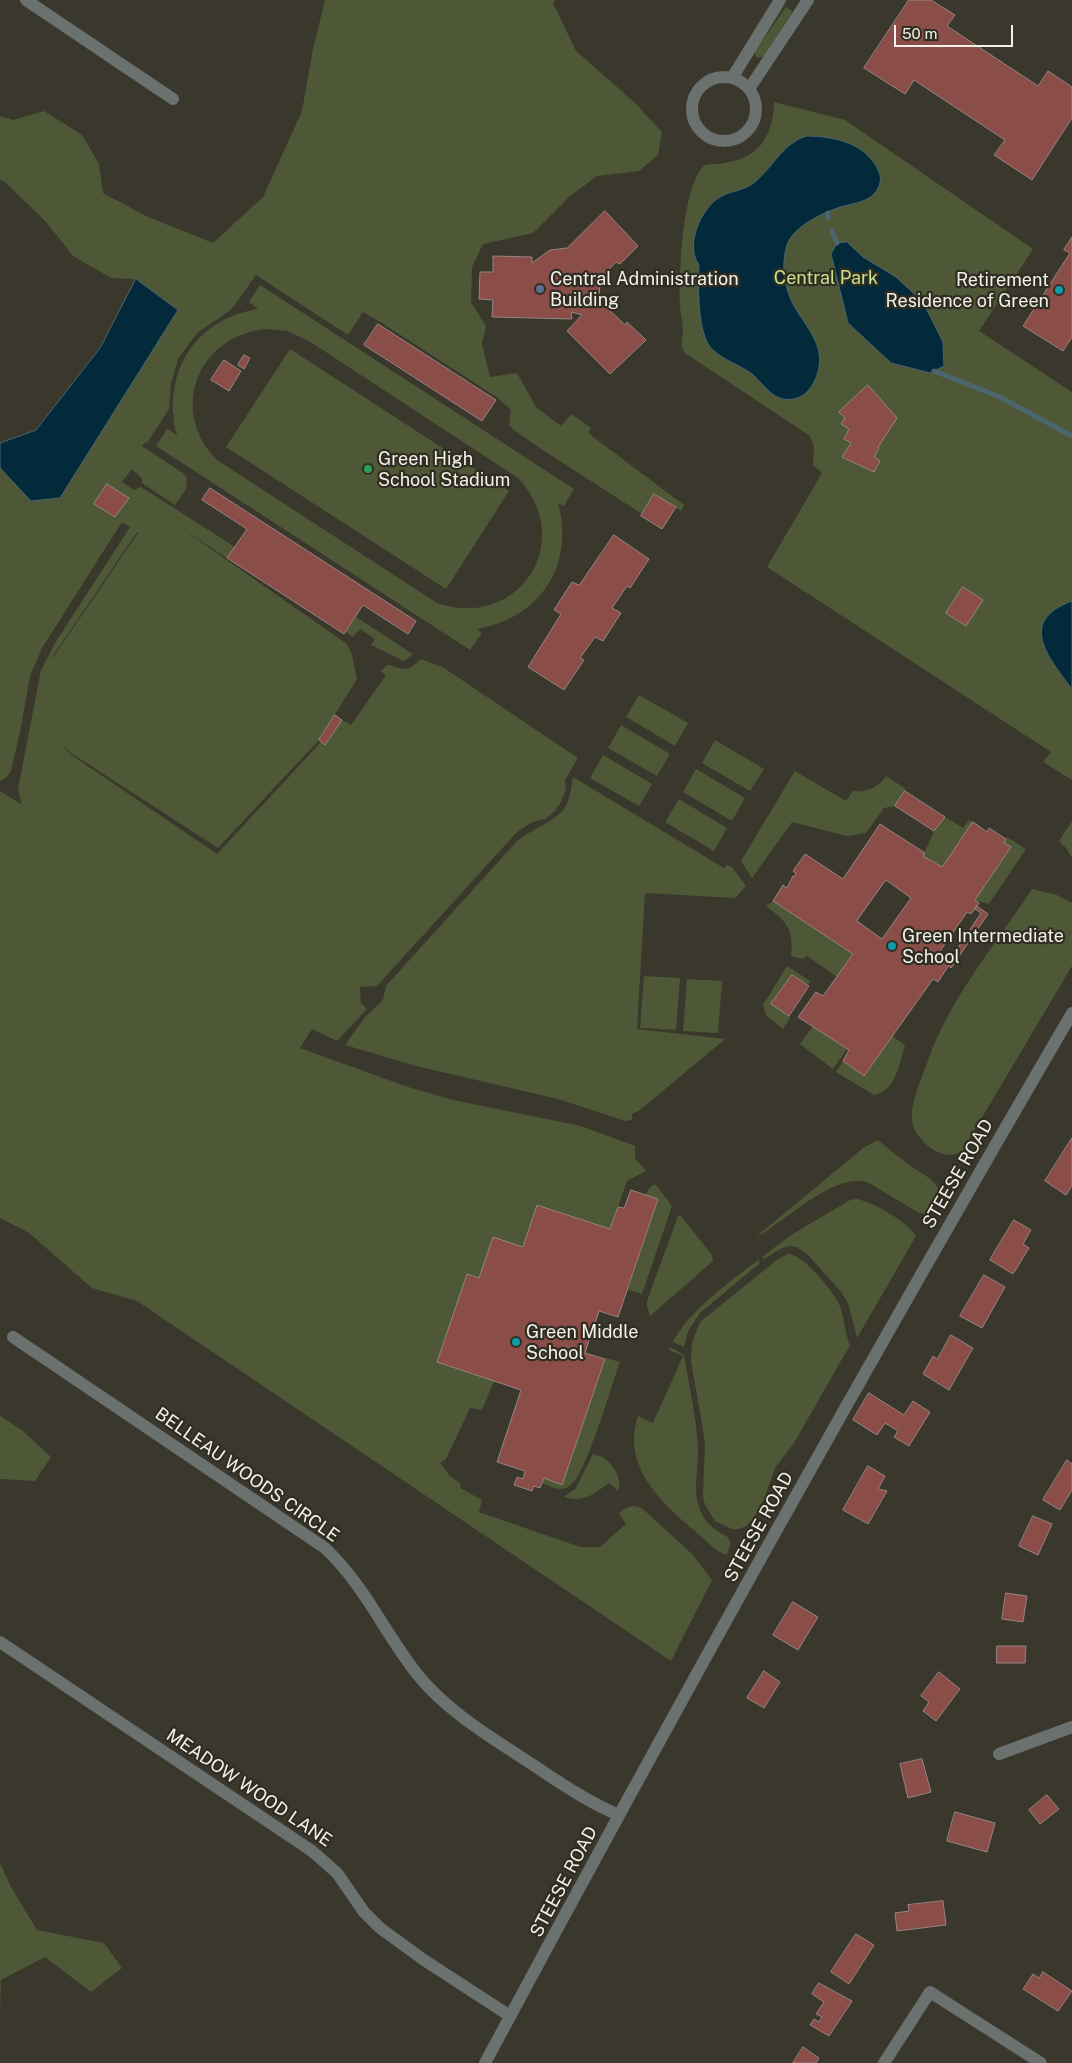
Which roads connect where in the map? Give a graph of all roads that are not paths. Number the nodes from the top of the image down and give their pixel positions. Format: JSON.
{"nodes":[{"id":1,"x":26,"y":0,"type":"edge"},
{"id":2,"x":780,"y":0,"type":"edge"},
{"id":3,"x":808,"y":0,"type":"edge"},
{"id":4,"x":732,"y":78,"type":"junction"},
{"id":5,"x":749,"y":89,"type":"junction"},
{"id":6,"x":173,"y":99,"type":"dead end"},
{"id":7,"x":1072,"y":1013,"type":"edge"},
{"id":8,"x":13,"y":1337,"type":"dead end"},
{"id":9,"x":0,"y":1642,"type":"edge"},
{"id":10,"x":1072,"y":1727,"type":"edge"},
{"id":11,"x":998,"y":1754,"type":"dead end"},
{"id":12,"x":619,"y":1815,"type":"junction"},
{"id":13,"x":510,"y":2016,"type":"junction"},
{"id":14,"x":485,"y":2063,"type":"edge"},
{"id":15,"x":884,"y":2063,"type":"edge"},
{"id":16,"x":1041,"y":2063,"type":"edge"}],
"edges":[{"from":1,"to":6,"type":"street"},
{"from":2,"to":4,"type":"street"},
{"from":3,"to":5,"type":"street"},
{"from":4,"to":5,"type":"street"},
{"from":4,"to":5,"type":"street"},
{"from":7,"to":12,"type":"street","name":"STEESE ROAD"},
{"from":8,"to":12,"type":"street","name":"BELLEAU WOODS CIRCLE"},
{"from":9,"to":13,"type":"street","name":"MEADOW WOOD LANE"},
{"from":10,"to":11,"type":"street"},
{"from":12,"to":13,"type":"street","name":"STEESE ROAD"},
{"from":13,"to":14,"type":"street","name":"STEESE ROAD"},
{"from":15,"to":16,"type":"street"}]}
